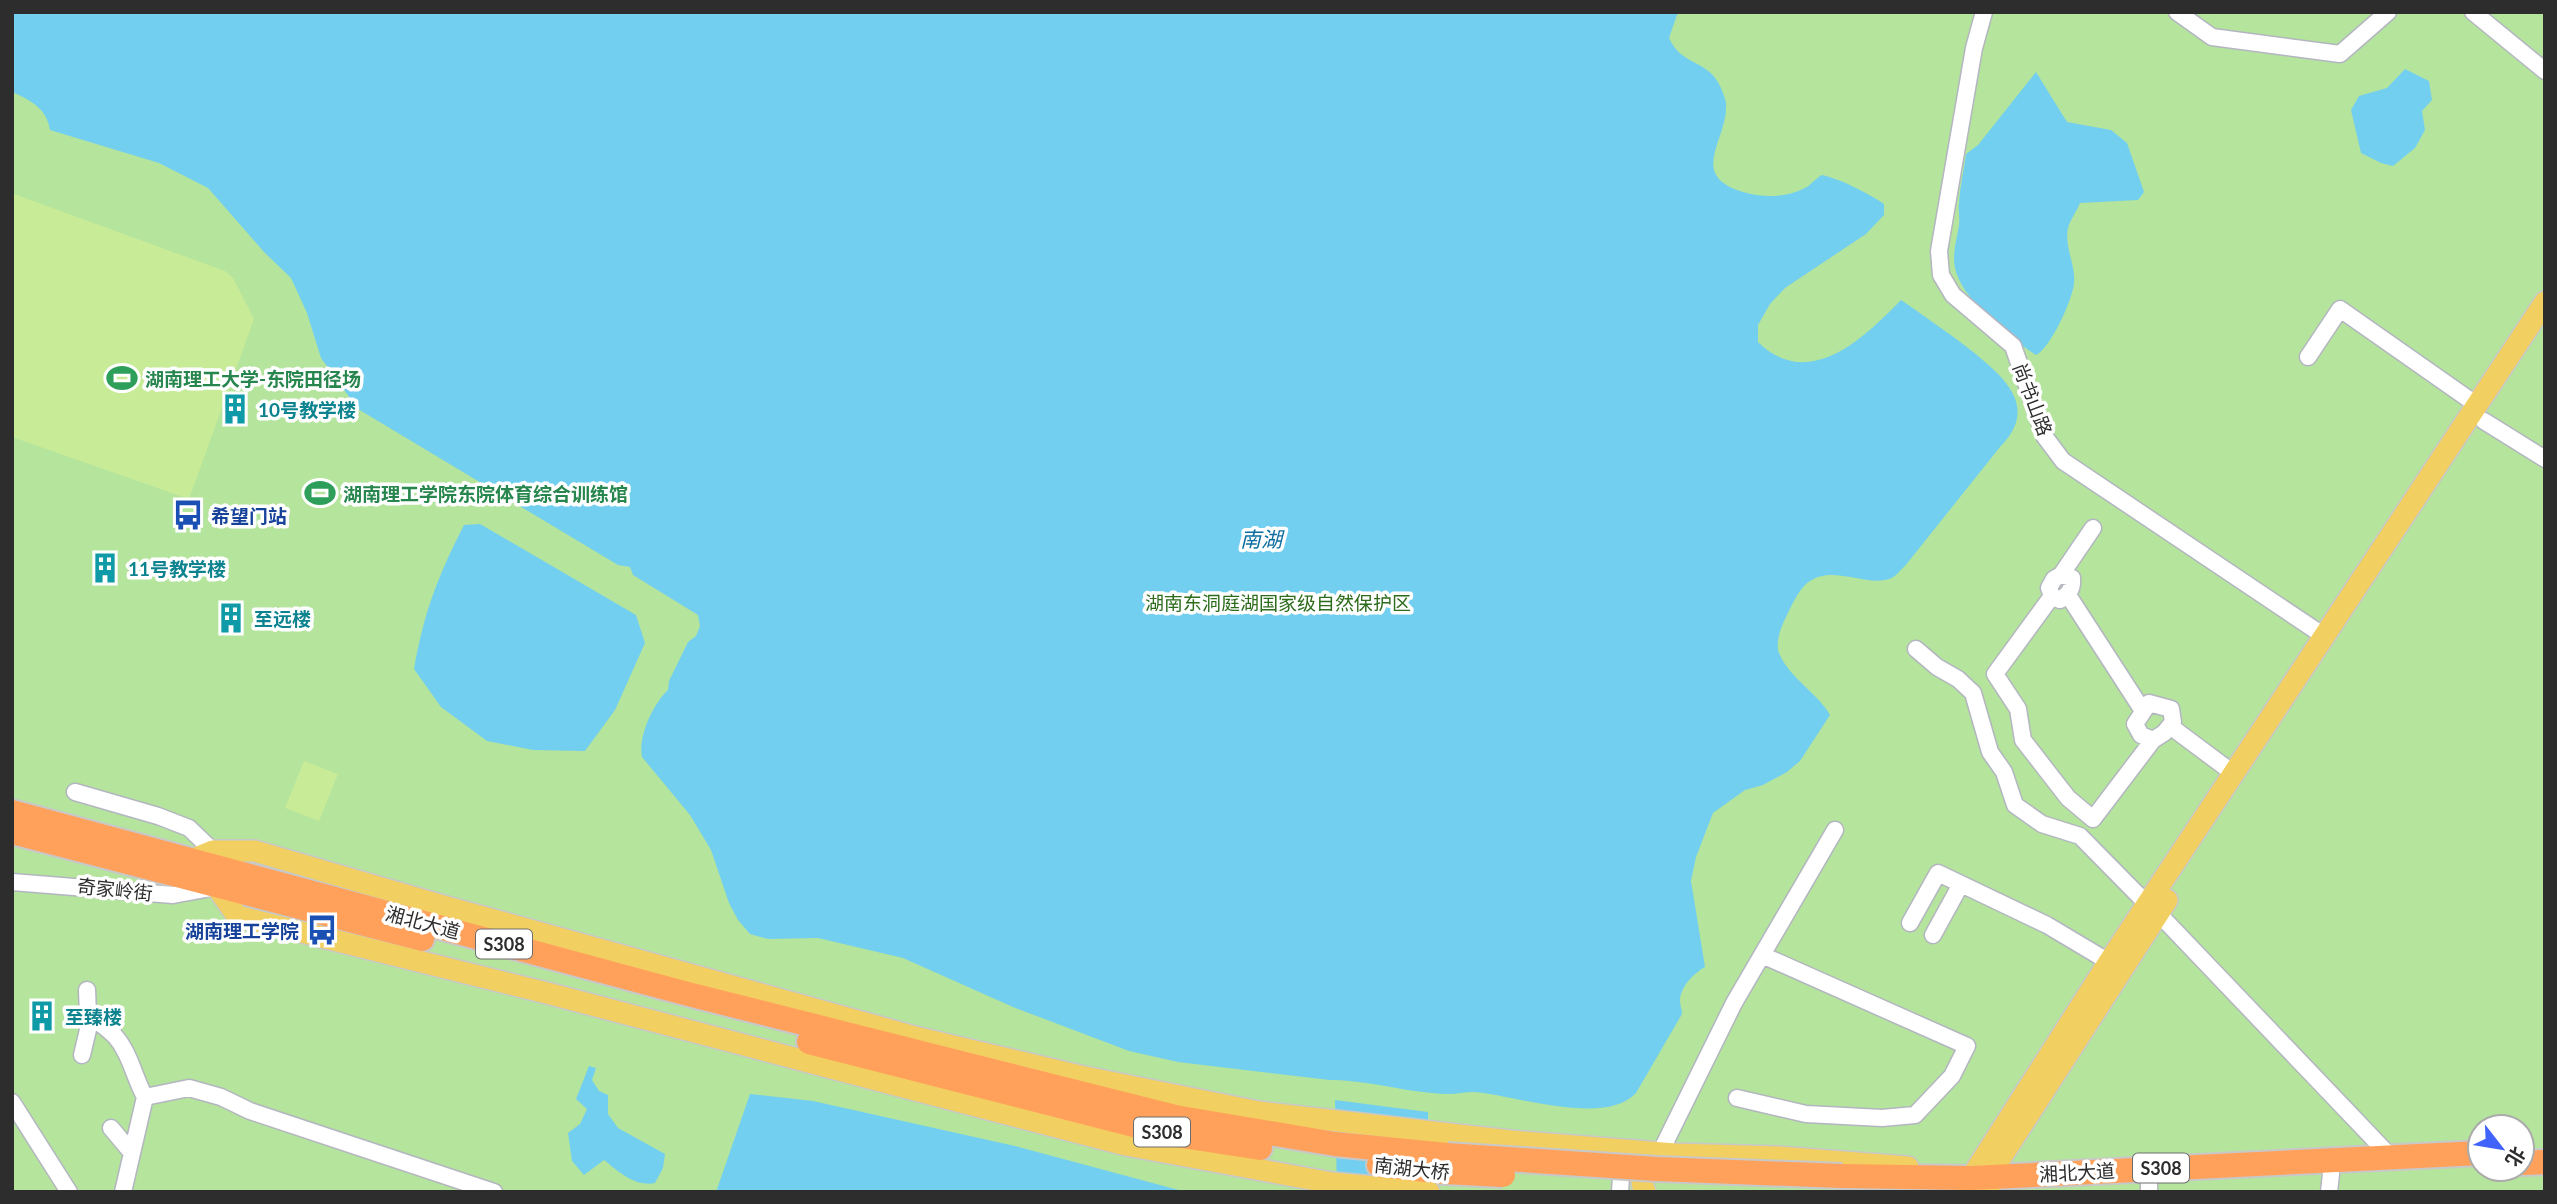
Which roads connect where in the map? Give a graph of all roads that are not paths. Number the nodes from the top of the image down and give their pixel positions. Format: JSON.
{"nodes":[{"id":1,"x":1984,"y":12,"type":"edge"},
{"id":2,"x":2177,"y":12,"type":"edge"},
{"id":3,"x":2388,"y":12,"type":"edge"},
{"id":4,"x":2473,"y":12,"type":"edge"},
{"id":5,"x":2545,"y":71,"type":"edge"},
{"id":6,"x":2545,"y":302,"type":"edge"},
{"id":7,"x":2545,"y":328,"type":"edge"},
{"id":8,"x":2308,"y":357,"type":"dead end"},
{"id":9,"x":2480,"y":413,"type":"junction"},
{"id":10,"x":2545,"y":459,"type":"edge"},
{"id":11,"x":2093,"y":528,"type":"dead end"},
{"id":12,"x":2060,"y":595,"type":"junction"},
{"id":13,"x":2324,"y":636,"type":"junction"},
{"id":14,"x":1916,"y":649,"type":"dead end"},
{"id":15,"x":2143,"y":711,"type":"junction"},
{"id":16,"x":2170,"y":726,"type":"junction"},
{"id":17,"x":2152,"y":740,"type":"junction"},
{"id":18,"x":2233,"y":773,"type":"junction"},
{"id":19,"x":75,"y":792,"type":"dead end"},
{"id":20,"x":12,"y":812,"type":"edge"},
{"id":21,"x":1835,"y":831,"type":"dead end"},
{"id":22,"x":12,"y":832,"type":"edge"},
{"id":23,"x":202,"y":856,"type":"junction"},
{"id":24,"x":12,"y":882,"type":"edge"},
{"id":25,"x":1961,"y":884,"type":"junction"},
{"id":26,"x":217,"y":887,"type":"junction"},
{"id":27,"x":2152,"y":909,"type":"junction"},
{"id":28,"x":1910,"y":923,"type":"dead end"},
{"id":29,"x":1933,"y":935,"type":"dead end"},
{"id":30,"x":1762,"y":955,"type":"junction"},
{"id":31,"x":2109,"y":962,"type":"junction"},
{"id":32,"x":87,"y":990,"type":"dead end"},
{"id":33,"x":91,"y":1017,"type":"junction"},
{"id":34,"x":843,"y":1025,"type":"junction"},
{"id":35,"x":806,"y":1051,"type":"junction"},
{"id":36,"x":82,"y":1055,"type":"dead end"},
{"id":37,"x":895,"y":1057,"type":"junction"},
{"id":38,"x":994,"y":1083,"type":"junction"},
{"id":39,"x":145,"y":1097,"type":"junction"},
{"id":40,"x":1737,"y":1098,"type":"dead end"},
{"id":41,"x":12,"y":1102,"type":"edge"},
{"id":42,"x":111,"y":1128,"type":"dead end"},
{"id":43,"x":1623,"y":1150,"type":"junction"},
{"id":44,"x":132,"y":1153,"type":"junction"},
{"id":45,"x":1660,"y":1153,"type":"junction"},
{"id":46,"x":2466,"y":1153,"type":"edge"},
{"id":47,"x":2390,"y":1156,"type":"junction"},
{"id":48,"x":2466,"y":1167,"type":"edge"},
{"id":49,"x":1841,"y":1183,"type":"edge"},
{"id":50,"x":2330,"y":1183,"type":"edge"},
{"id":51,"x":1979,"y":1184,"type":"edge"},
{"id":52,"x":2149,"y":1187,"type":"edge"},
{"id":53,"x":69,"y":1192,"type":"edge"},
{"id":54,"x":123,"y":1192,"type":"edge"},
{"id":55,"x":494,"y":1192,"type":"edge"},
{"id":56,"x":1429,"y":1192,"type":"edge"},
{"id":57,"x":1620,"y":1192,"type":"edge"},
{"id":58,"x":1645,"y":1192,"type":"edge"},
{"id":59,"x":1911,"y":1192,"type":"edge"},
{"id":60,"x":2013,"y":1192,"type":"edge"}],
"edges":[{"from":1,"to":13,"type":"street","name":"尚书山路"},
{"from":2,"to":3,"type":"street"},
{"from":4,"to":5,"type":"street"},
{"from":6,"to":9,"type":"main road"},
{"from":7,"to":9,"type":"main road"},
{"from":8,"to":9,"type":"street"},
{"from":9,"to":10,"type":"street"},
{"from":9,"to":13,"type":"main road"},
{"from":9,"to":27,"type":"main road"},
{"from":11,"to":12,"type":"street"},
{"from":12,"to":15,"type":"street"},
{"from":12,"to":17,"type":"street"},
{"from":13,"to":18,"type":"main road"},
{"from":14,"to":27,"type":"street"},
{"from":15,"to":16,"type":"street"},
{"from":15,"to":17,"type":"street"},
{"from":16,"to":17,"type":"street"},
{"from":16,"to":18,"type":"street"},
{"from":18,"to":27,"type":"main road"},
{"from":19,"to":23,"type":"street"},
{"from":20,"to":23,"type":"highway","name":"湘北大道","number":"S308"},
{"from":21,"to":30,"type":"street"},
{"from":22,"to":26,"type":"highway","name":"湘北大道","number":"S308"},
{"from":23,"to":34,"type":"highway","name":"湘北大道","number":"S308"},
{"from":23,"to":34,"type":"main road"},
{"from":24,"to":26,"type":"street","name":"奇家岭街"},
{"from":25,"to":28,"type":"street"},
{"from":25,"to":29,"type":"street"},
{"from":25,"to":31,"type":"street"},
{"from":26,"to":35,"type":"highway","name":"湘北大道","number":"S308"},
{"from":27,"to":31,"type":"main road"},
{"from":27,"to":47,"type":"street"},
{"from":27,"to":51,"type":"main road"},
{"from":30,"to":40,"type":"street"},
{"from":30,"to":45,"type":"street"},
{"from":31,"to":51,"type":"main road"},
{"from":32,"to":33,"type":"street"},
{"from":33,"to":36,"type":"street"},
{"from":33,"to":39,"type":"street"},
{"from":34,"to":37,"type":"highway","name":"湘北大道","number":"S308"},
{"from":34,"to":37,"type":"main road"},
{"from":35,"to":37,"type":"highway","name":"湘北大道","number":"S308"},
{"from":35,"to":37,"type":"main road"},
{"from":37,"to":38,"type":"highway","name":"湘北大道","number":"S308"},
{"from":37,"to":38,"type":"main road"},
{"from":38,"to":43,"type":"main road"},
{"from":38,"to":49,"type":"highway","name":"南湖大桥","number":"S308","bridge":true},
{"from":38,"to":56,"type":"main road"},
{"from":39,"to":44,"type":"street"},
{"from":39,"to":55,"type":"street"},
{"from":41,"to":53,"type":"street"},
{"from":42,"to":44,"type":"street"},
{"from":43,"to":45,"type":"main road"},
{"from":43,"to":57,"type":"street"},
{"from":44,"to":54,"type":"street"},
{"from":45,"to":51,"type":"main road"},
{"from":45,"to":58,"type":"main road"},
{"from":46,"to":47,"type":"highway","name":"湘北大道","number":"S308"},
{"from":47,"to":51,"type":"highway","name":"湘北大道","number":"S308"},
{"from":48,"to":50,"type":"highway","name":"湘北大道","number":"S308"},
{"from":49,"to":51,"type":"highway","name":"湘北大道","number":"S308"},
{"from":49,"to":59,"type":"highway","number":"S308"},
{"from":50,"to":52,"type":"highway","name":"湘北大道","number":"S308"},
{"from":52,"to":60,"type":"highway","name":"湘北大道","number":"S308"}]}
